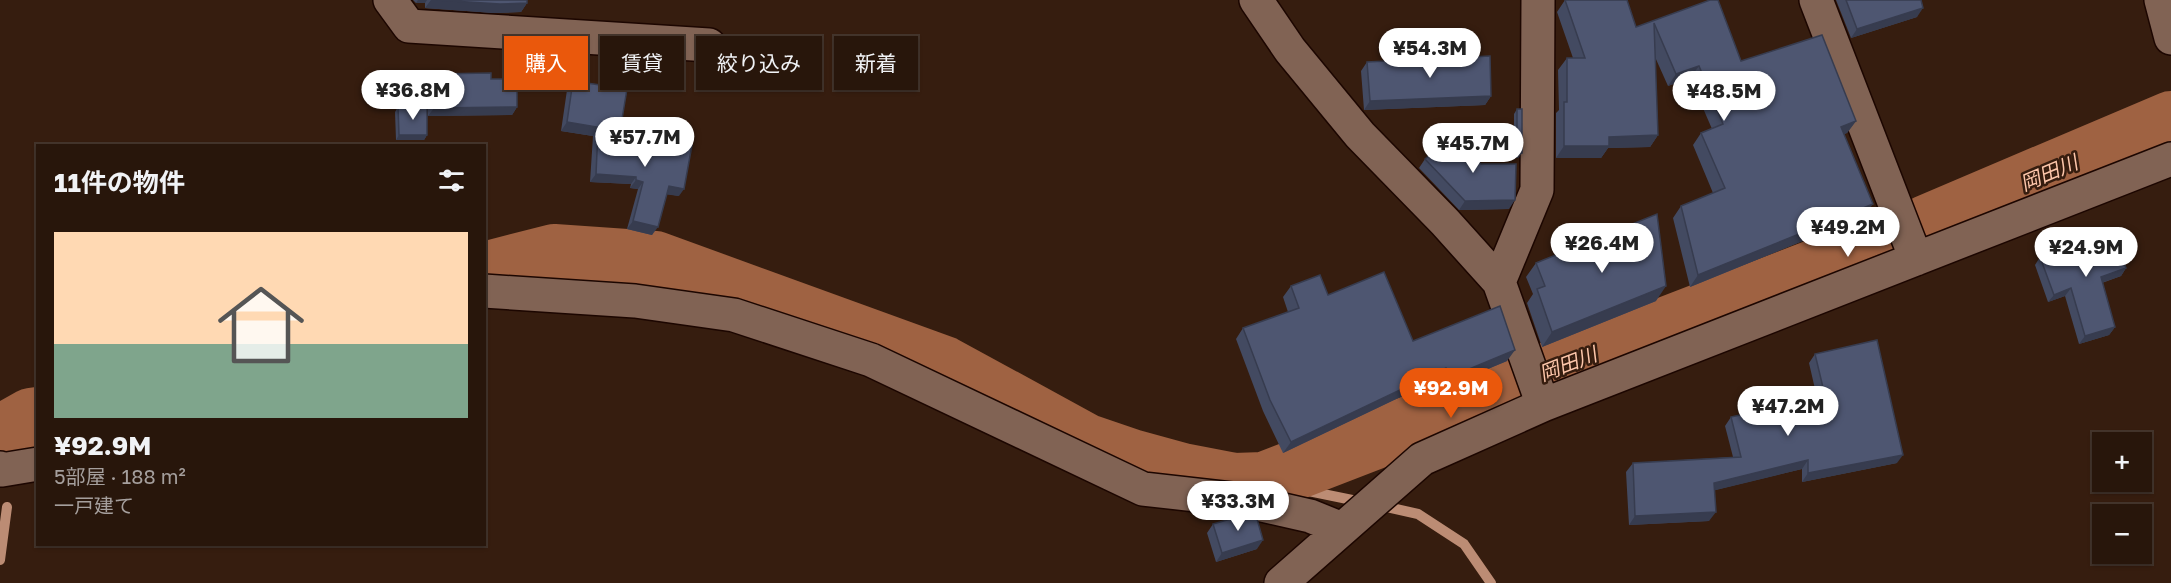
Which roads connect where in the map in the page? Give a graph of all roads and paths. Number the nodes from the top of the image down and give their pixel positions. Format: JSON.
{"nodes":[{"id":1,"x":390,"y":0,"type":"edge"},
{"id":2,"x":1256,"y":0,"type":"edge"},
{"id":3,"x":1538,"y":0,"type":"edge"},
{"id":4,"x":1816,"y":0,"type":"edge"},
{"id":5,"x":2161,"y":0,"type":"edge"},
{"id":6,"x":2171,"y":38,"type":"edge"},
{"id":7,"x":696,"y":44,"type":"edge"},
{"id":8,"x":2171,"y":159,"type":"edge"},
{"id":9,"x":1916,"y":259,"type":"junction"},
{"id":10,"x":1499,"y":282,"type":"junction"},
{"id":11,"x":486,"y":291,"type":"edge"},
{"id":12,"x":1537,"y":388,"type":"junction"},
{"id":13,"x":36,"y":464,"type":"edge"},
{"id":14,"x":1,"y":473,"type":"edge"},
{"id":15,"x":1354,"y":519,"type":"junction"},
{"id":16,"x":1281,"y":583,"type":"edge"}],
"edges":[{"from":1,"to":7,"type":"street"},
{"from":2,"to":10,"type":"street"},
{"from":3,"to":10,"type":"street"},
{"from":4,"to":9,"type":"street"},
{"from":5,"to":6,"type":"street"},
{"from":8,"to":9,"type":"street"},
{"from":9,"to":12,"type":"street"},
{"from":10,"to":12,"type":"street"},
{"from":11,"to":15,"type":"street"},
{"from":12,"to":15,"type":"street"},
{"from":13,"to":14,"type":"street"},
{"from":15,"to":16,"type":"street"}]}
